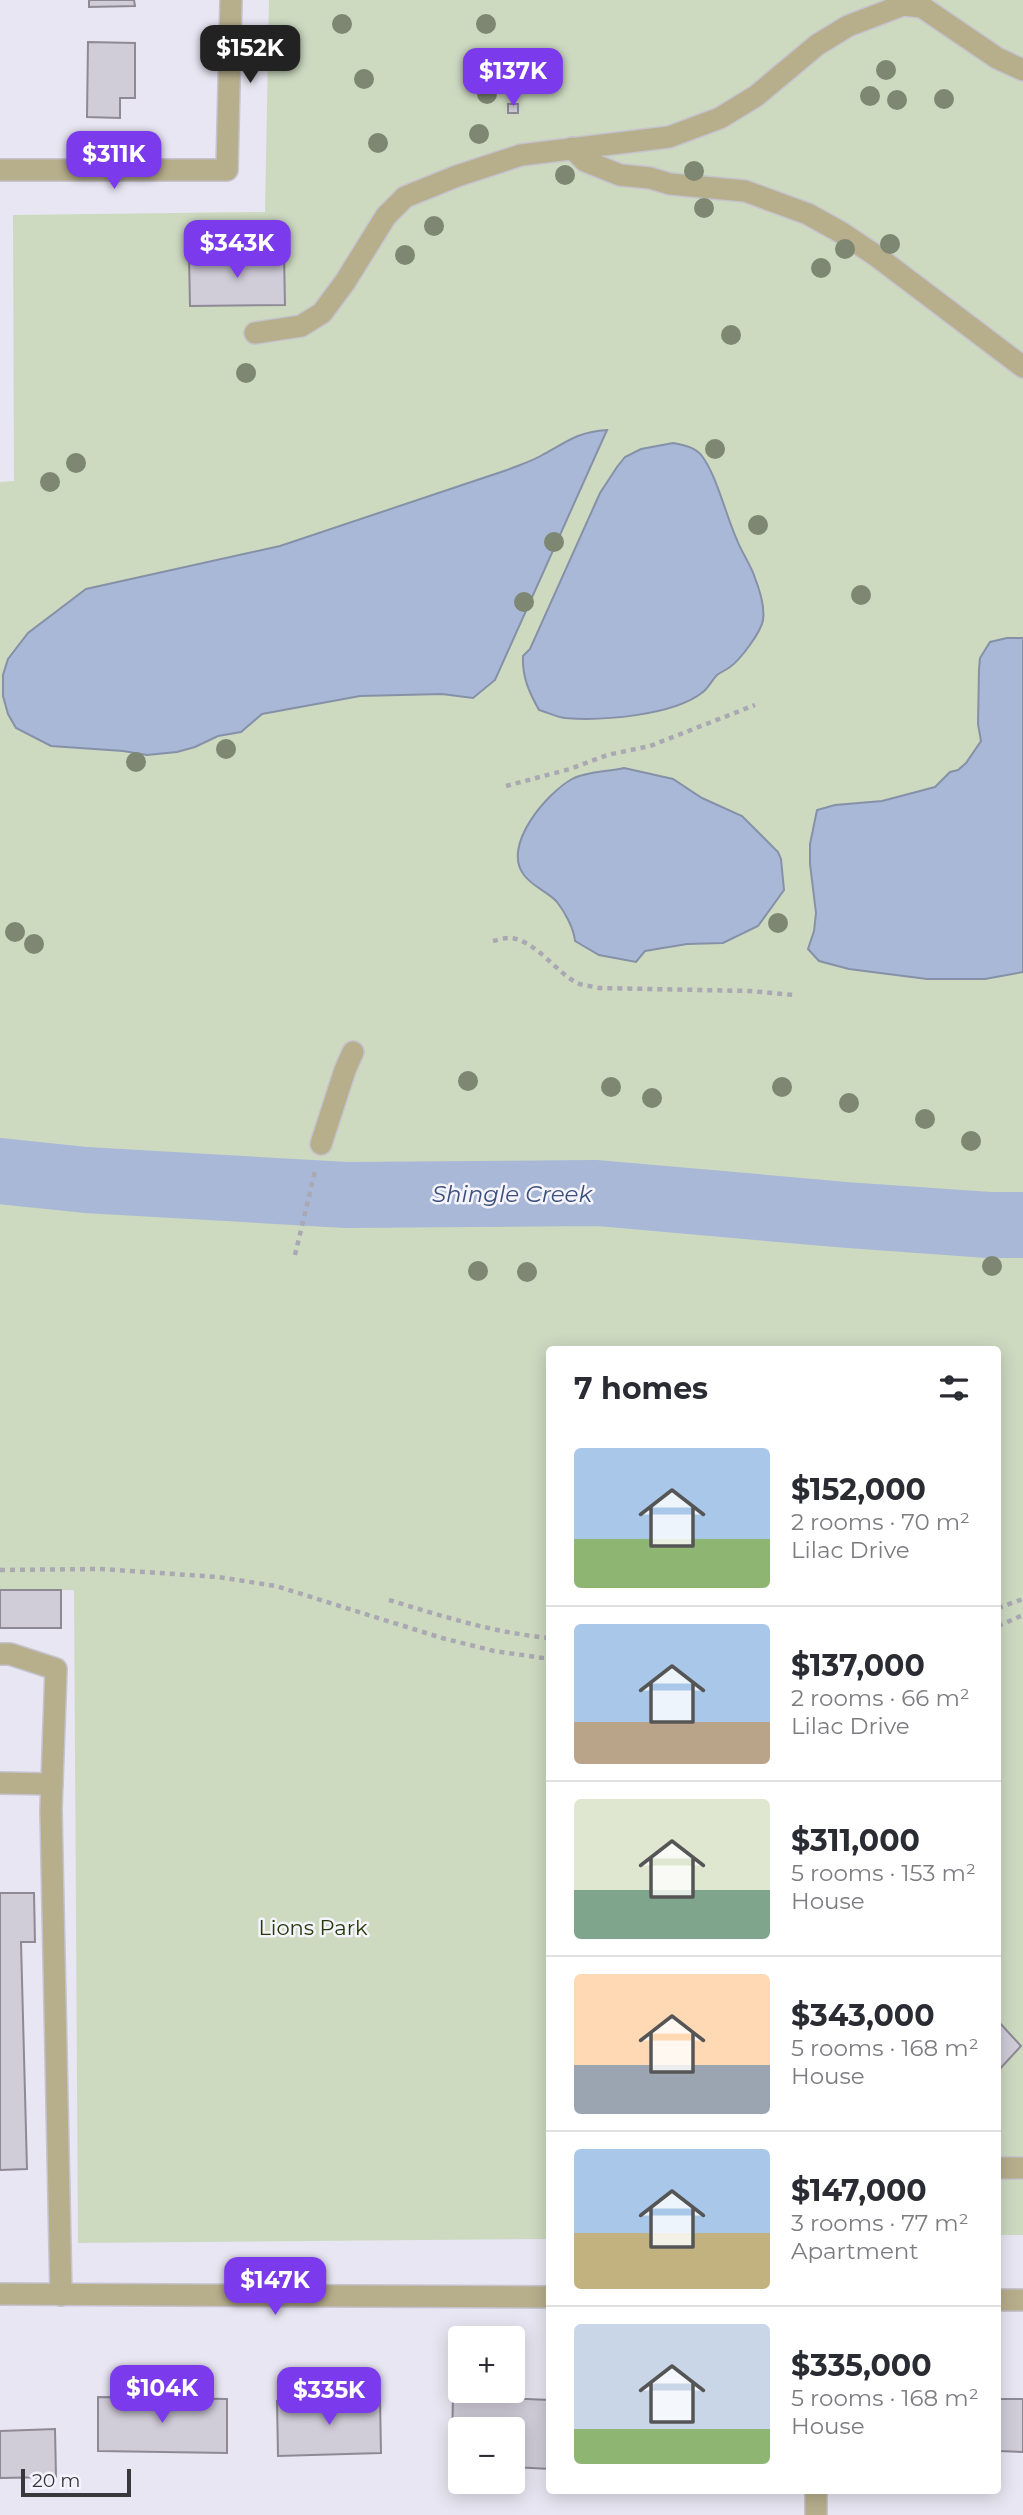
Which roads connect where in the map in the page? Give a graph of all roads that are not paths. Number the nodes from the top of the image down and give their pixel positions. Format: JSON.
{"nodes":[{"id":1,"x":231,"y":0,"type":"edge"},
{"id":2,"x":1023,"y":70,"type":"edge"},
{"id":3,"x":572,"y":148,"type":"junction"},
{"id":4,"x":0,"y":170,"type":"edge"},
{"id":5,"x":255,"y":333,"type":"dead end"},
{"id":6,"x":1023,"y":367,"type":"edge"},
{"id":7,"x":353,"y":1052,"type":"dead end"},
{"id":8,"x":321,"y":1144,"type":"road end"},
{"id":9,"x":0,"y":1654,"type":"edge"},
{"id":10,"x":0,"y":1783,"type":"edge"},
{"id":11,"x":52,"y":1784,"type":"junction"},
{"id":12,"x":1001,"y":2168,"type":"edge"},
{"id":13,"x":1023,"y":2168,"type":"edge"},
{"id":14,"x":0,"y":2294,"type":"edge"},
{"id":15,"x":61,"y":2295,"type":"junction"},
{"id":16,"x":546,"y":2297,"type":"edge"},
{"id":17,"x":1001,"y":2300,"type":"edge"},
{"id":18,"x":1023,"y":2300,"type":"edge"},
{"id":19,"x":816,"y":2494,"type":"edge"},
{"id":20,"x":816,"y":2515,"type":"edge"}],
"edges":[{"from":1,"to":4,"type":"street"},
{"from":2,"to":3,"type":"street"},
{"from":3,"to":5,"type":"street"},
{"from":3,"to":6,"type":"street"},
{"from":7,"to":8,"type":"street"},
{"from":9,"to":11,"type":"street"},
{"from":10,"to":11,"type":"street"},
{"from":11,"to":15,"type":"street"},
{"from":12,"to":13,"type":"street"},
{"from":14,"to":15,"type":"street"},
{"from":15,"to":16,"type":"street"},
{"from":17,"to":18,"type":"street"},
{"from":19,"to":20,"type":"street"}]}
